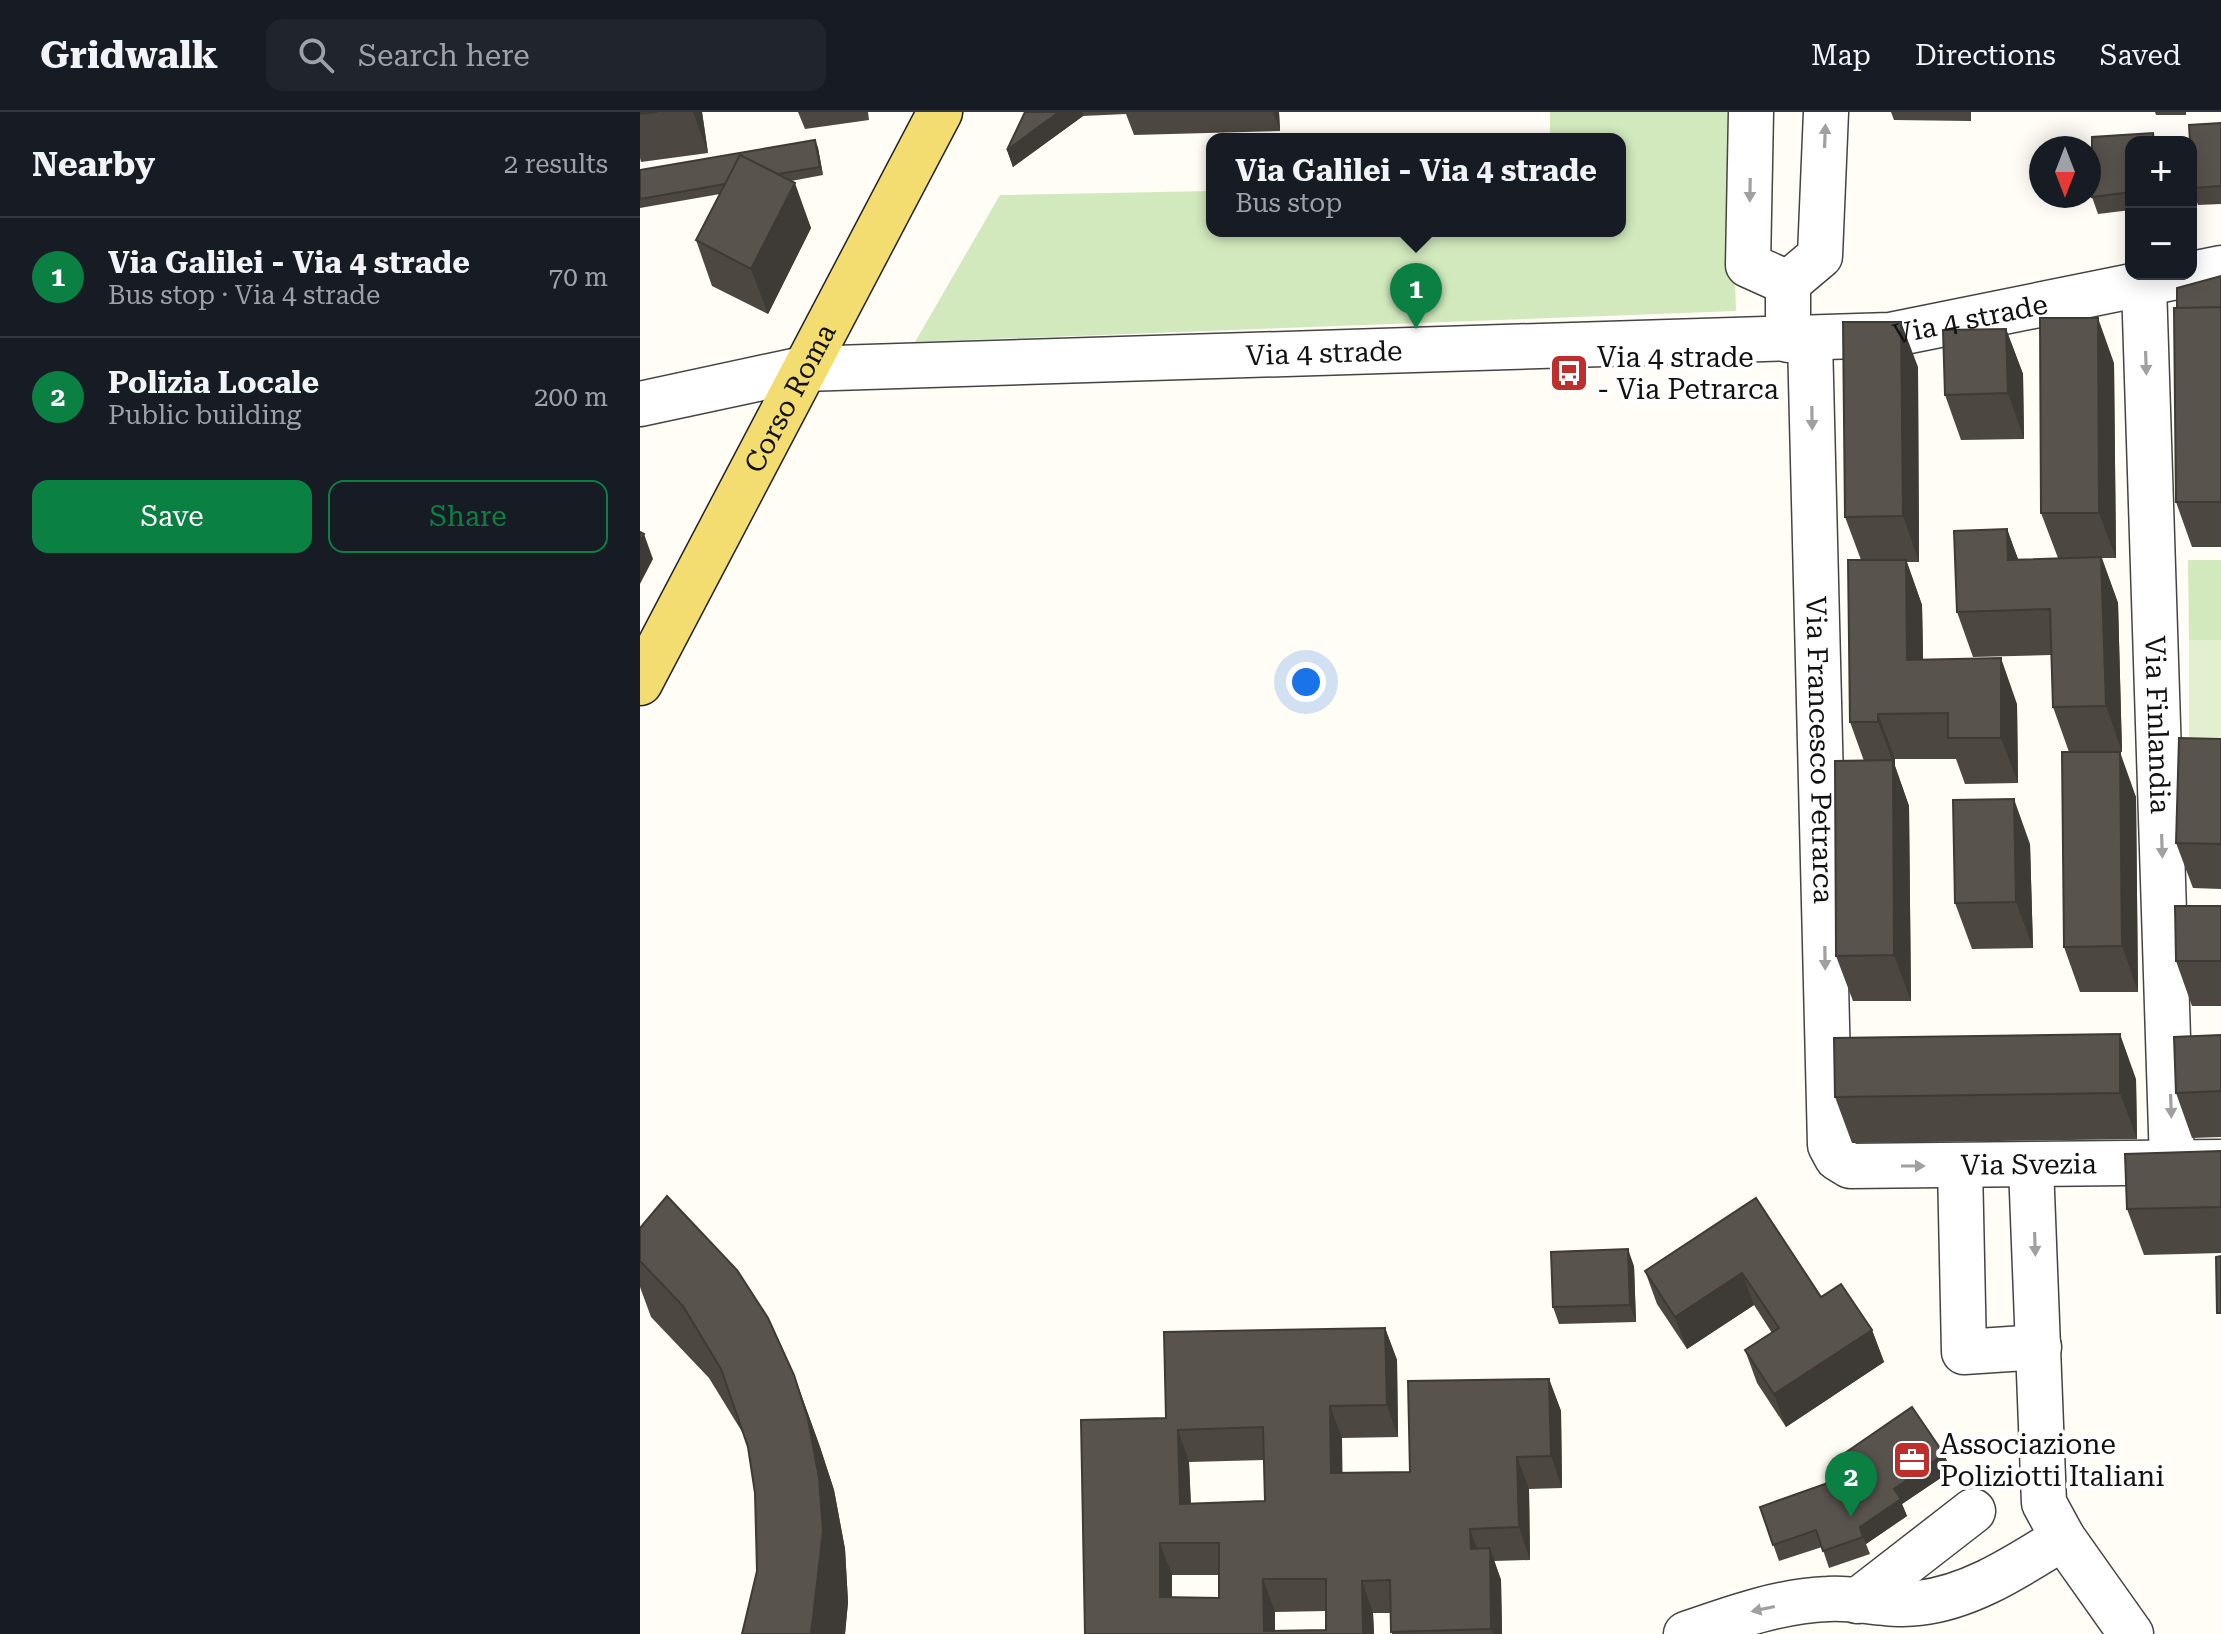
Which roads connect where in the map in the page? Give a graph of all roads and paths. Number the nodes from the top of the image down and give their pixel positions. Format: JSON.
{"nodes":[{"id":1,"x":940,"y":112,"type":"edge"},
{"id":2,"x":1751,"y":112,"type":"edge"},
{"id":3,"x":1826,"y":112,"type":"edge"},
{"id":4,"x":2221,"y":268,"type":"edge"},
{"id":5,"x":1788,"y":283,"type":"junction"},
{"id":6,"x":2144,"y":285,"type":"junction"},
{"id":7,"x":1799,"y":340,"type":"junction"},
{"id":8,"x":803,"y":369,"type":"junction"},
{"id":9,"x":640,"y":404,"type":"edge"},
{"id":10,"x":640,"y":683,"type":"edge"},
{"id":11,"x":1837,"y":1158,"type":"joint"},
{"id":12,"x":2221,"y":1162,"type":"edge"},
{"id":13,"x":2172,"y":1163,"type":"junction"},
{"id":14,"x":1960,"y":1166,"type":"junction"},
{"id":15,"x":2031,"y":1166,"type":"junction"},
{"id":16,"x":2039,"y":1347,"type":"junction"},
{"id":17,"x":1973,"y":1511,"type":"dead end"},
{"id":18,"x":2063,"y":1538,"type":"junction"},
{"id":19,"x":2002,"y":1575,"type":"junction"},
{"id":20,"x":1853,"y":1611,"type":"edge"},
{"id":21,"x":1686,"y":1634,"type":"edge"},
{"id":22,"x":1943,"y":1634,"type":"edge"},
{"id":23,"x":2131,"y":1634,"type":"edge"}],
"edges":[{"from":1,"to":8,"type":"main road","name":"Corso Roma"},
{"from":2,"to":5,"type":"street","one_way":true},
{"from":5,"to":3,"type":"street","one_way":true},
{"from":4,"to":6,"type":"street","name":"Via 4 strade"},
{"from":5,"to":7,"type":"street","name":"Via Francesco Petrarca"},
{"from":6,"to":7,"type":"street","name":"Via 4 strade"},
{"from":6,"to":13,"type":"street","name":"Via Finlandia","one_way":true},
{"from":7,"to":8,"type":"street","name":"Via 4 strade"},
{"from":7,"to":11,"type":"street","name":"Via Francesco Petrarca","one_way":true},
{"from":8,"to":9,"type":"street","name":"Via 4 strade"},
{"from":8,"to":10,"type":"main road","name":"Corso Roma"},
{"from":11,"to":14,"type":"street","name":"Via Svezia","one_way":true},
{"from":12,"to":13,"type":"street","name":"Via Svezia"},
{"from":13,"to":15,"type":"street","name":"Via Svezia"},
{"from":14,"to":15,"type":"street","name":"Via Svezia"},
{"from":14,"to":16,"type":"street"},
{"from":15,"to":16,"type":"street","one_way":true},
{"from":16,"to":18,"type":"street"},
{"from":17,"to":20,"type":"street"},
{"from":18,"to":19,"type":"street"},
{"from":18,"to":23,"type":"street"},
{"from":19,"to":20,"type":"street"},
{"from":19,"to":22,"type":"street"},
{"from":20,"to":21,"type":"street","one_way":true}]}
